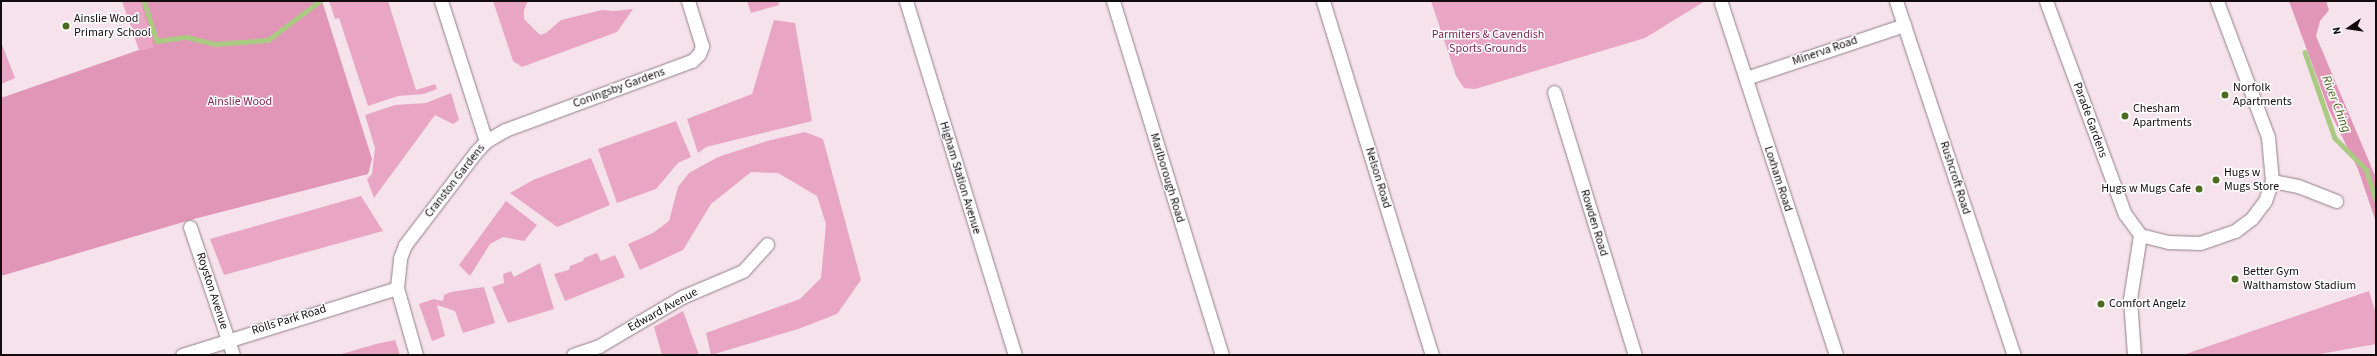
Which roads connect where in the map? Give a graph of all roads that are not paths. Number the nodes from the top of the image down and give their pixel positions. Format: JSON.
{"nodes":[{"id":1,"x":441,"y":1,"type":"edge"},
{"id":2,"x":688,"y":1,"type":"edge"},
{"id":3,"x":906,"y":1,"type":"edge"},
{"id":4,"x":1112,"y":1,"type":"edge"},
{"id":5,"x":1323,"y":1,"type":"edge"},
{"id":6,"x":1896,"y":1,"type":"edge"},
{"id":7,"x":2046,"y":1,"type":"edge"},
{"id":8,"x":2217,"y":1,"type":"edge"},
{"id":9,"x":1721,"y":3,"type":"dead end"},
{"id":10,"x":1904,"y":24,"type":"junction"},
{"id":11,"x":1746,"y":78,"type":"junction"},
{"id":12,"x":1554,"y":92,"type":"dead end"},
{"id":13,"x":486,"y":141,"type":"junction"},
{"id":14,"x":2272,"y":181,"type":"junction"},
{"id":15,"x":2336,"y":201,"type":"dead end"},
{"id":16,"x":190,"y":227,"type":"dead end"},
{"id":17,"x":2140,"y":235,"type":"junction"},
{"id":18,"x":767,"y":244,"type":"dead end"},
{"id":19,"x":397,"y":288,"type":"junction"},
{"id":20,"x":228,"y":339,"type":"junction"},
{"id":21,"x":601,"y":350,"type":"edge"},
{"id":22,"x":182,"y":355,"type":"edge"},
{"id":23,"x":232,"y":355,"type":"edge"},
{"id":24,"x":416,"y":355,"type":"edge"},
{"id":25,"x":573,"y":355,"type":"edge"},
{"id":26,"x":1015,"y":355,"type":"edge"},
{"id":27,"x":1222,"y":355,"type":"edge"},
{"id":28,"x":1432,"y":355,"type":"edge"},
{"id":29,"x":1635,"y":355,"type":"edge"},
{"id":30,"x":1836,"y":355,"type":"edge"},
{"id":31,"x":2014,"y":355,"type":"edge"},
{"id":32,"x":2134,"y":355,"type":"edge"}],
"edges":[{"from":1,"to":13,"type":"street","name":"Cranston Gardens"},
{"from":2,"to":13,"type":"street","name":"Coningsby Gardens"},
{"from":3,"to":26,"type":"street","name":"Higham Station Avenue"},
{"from":4,"to":27,"type":"street","name":"Marlborough Road"},
{"from":5,"to":28,"type":"street","name":"Nelson Road"},
{"from":6,"to":10,"type":"street","name":"Rushcroft Road"},
{"from":7,"to":17,"type":"street","name":"Parade Gardens"},
{"from":8,"to":14,"type":"street"},
{"from":9,"to":11,"type":"street","name":"Loxham Road"},
{"from":10,"to":11,"type":"street","name":"Minerva Road"},
{"from":10,"to":31,"type":"street","name":"Rushcroft Road"},
{"from":11,"to":30,"type":"street","name":"Loxham Road"},
{"from":12,"to":29,"type":"street","name":"Rowden Road"},
{"from":13,"to":19,"type":"street","name":"Cranston Gardens"},
{"from":14,"to":15,"type":"street"},
{"from":14,"to":17,"type":"street"},
{"from":16,"to":20,"type":"street","name":"Royston Avenue"},
{"from":17,"to":32,"type":"street"},
{"from":18,"to":21,"type":"street","name":"Edward Avenue"},
{"from":19,"to":20,"type":"street","name":"Rolls Park Road"},
{"from":19,"to":24,"type":"street"},
{"from":20,"to":22,"type":"street","name":"Rolls Park Road"},
{"from":20,"to":23,"type":"street","name":"Royston Avenue"},
{"from":21,"to":25,"type":"street","name":"Edward Avenue"}]}
